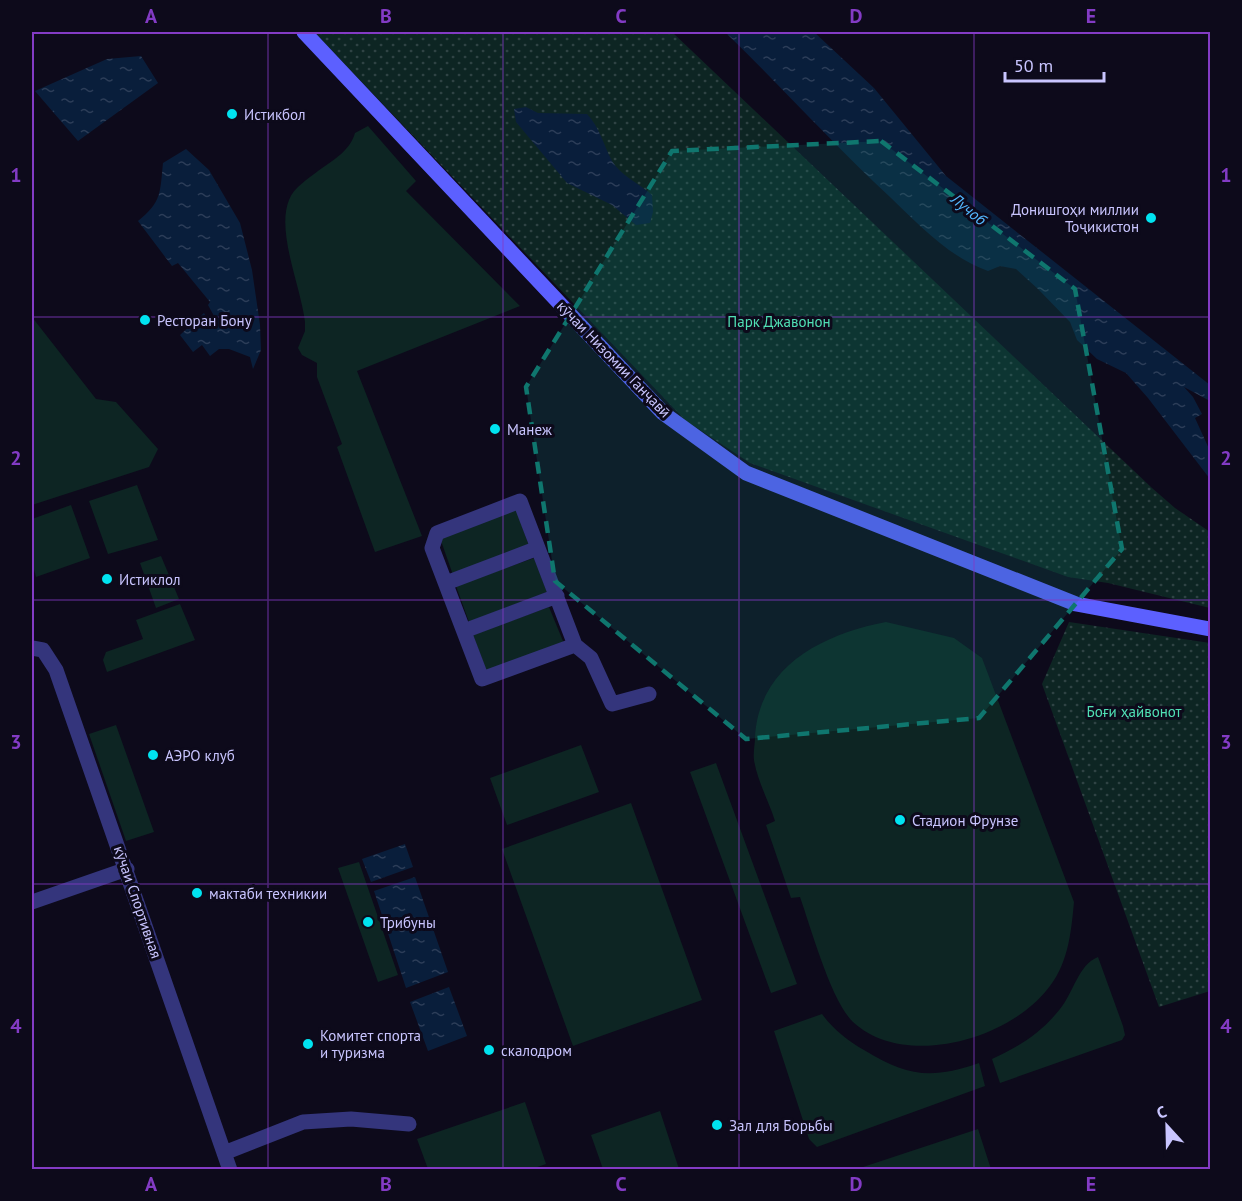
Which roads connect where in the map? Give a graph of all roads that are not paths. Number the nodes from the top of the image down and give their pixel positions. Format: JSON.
{"nodes":[{"id":1,"x":304,"y":32,"type":"edge"},
{"id":2,"x":538,"y":548,"type":"junction"},
{"id":3,"x":446,"y":584,"type":"junction"},
{"id":4,"x":557,"y":596,"type":"junction"},
{"id":5,"x":1210,"y":629,"type":"edge"},
{"id":6,"x":464,"y":632,"type":"junction"},
{"id":7,"x":575,"y":645,"type":"junction"},
{"id":8,"x":32,"y":648,"type":"edge"},
{"id":9,"x":649,"y":694,"type":"dead end"},
{"id":10,"x":127,"y":869,"type":"junction"},
{"id":11,"x":32,"y":902,"type":"edge"},
{"id":12,"x":409,"y":1124,"type":"dead end"},
{"id":13,"x":224,"y":1153,"type":"junction"},
{"id":14,"x":230,"y":1170,"type":"edge"}],
"edges":[{"from":1,"to":5,"type":"street","name":"кӯчаи Низомии Ганҷавӣ"},
{"from":2,"to":3,"type":"street"},
{"from":2,"to":3,"type":"street"},
{"from":2,"to":4,"type":"street"},
{"from":3,"to":6,"type":"street"},
{"from":4,"to":6,"type":"street"},
{"from":4,"to":7,"type":"street"},
{"from":6,"to":7,"type":"street"},
{"from":7,"to":9,"type":"street"},
{"from":8,"to":10,"type":"street","name":"кӯчаи Спортивная"},
{"from":10,"to":11,"type":"street"},
{"from":10,"to":13,"type":"street","name":"кӯчаи Спортивная"},
{"from":12,"to":13,"type":"street"},
{"from":13,"to":14,"type":"street","name":"кӯчаи Спортивная"}]}
